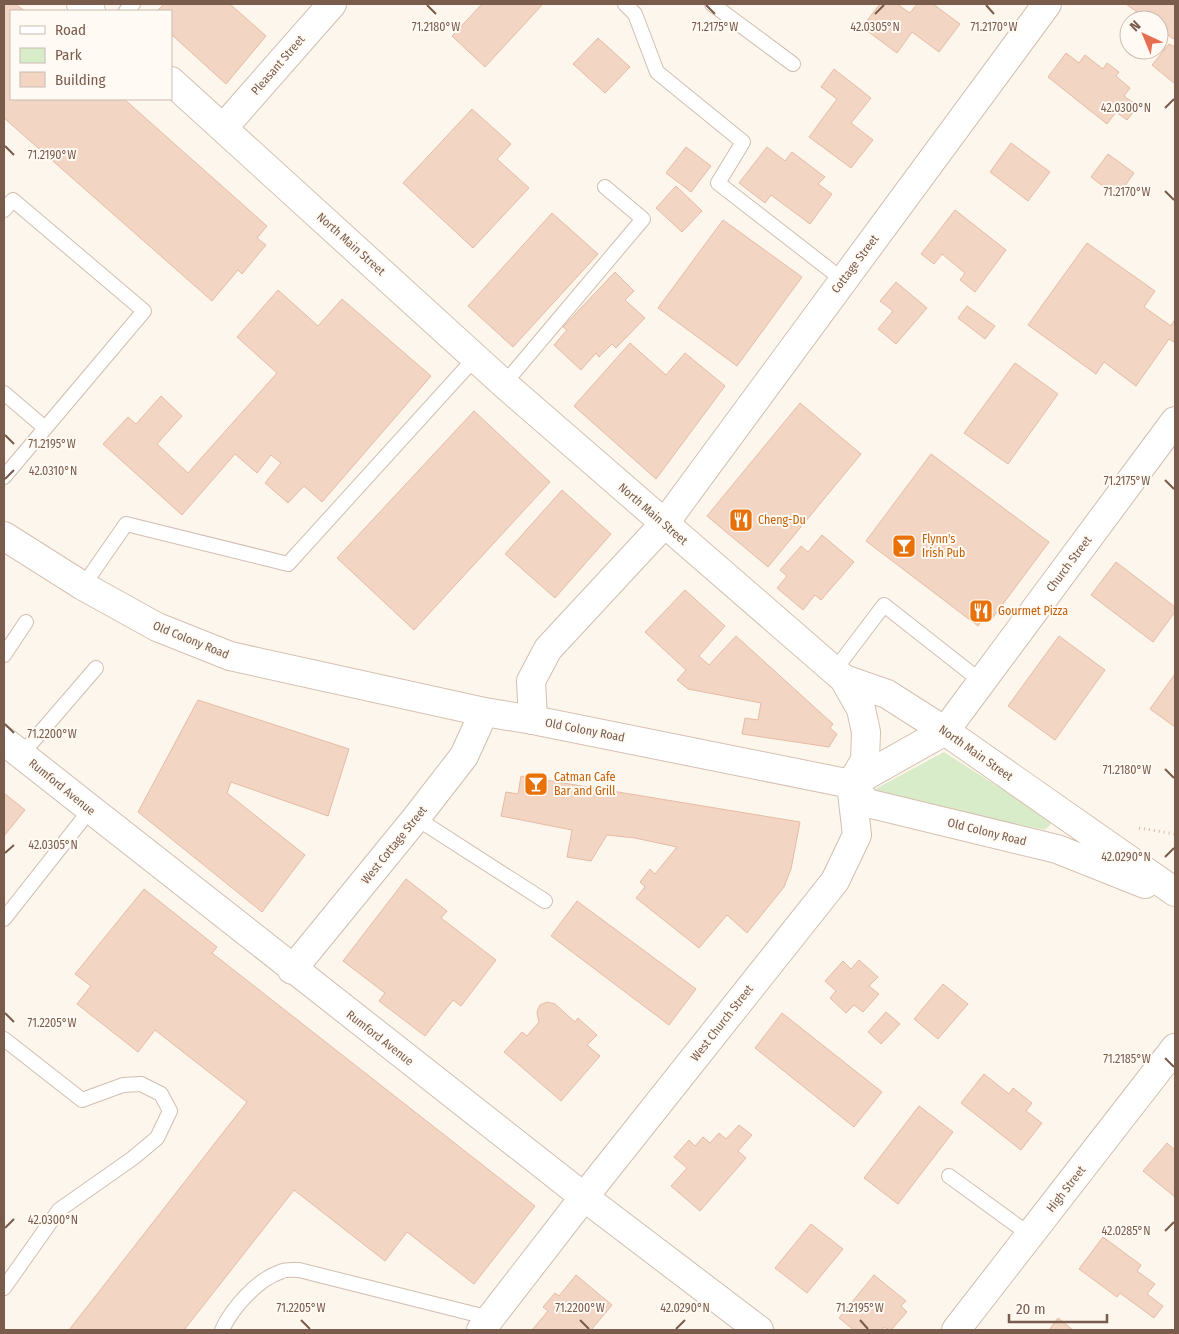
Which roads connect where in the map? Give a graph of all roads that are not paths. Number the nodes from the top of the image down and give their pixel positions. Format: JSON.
{"nodes":[{"id":1,"x":332,"y":4,"type":"edge"},
{"id":2,"x":624,"y":4,"type":"edge"},
{"id":3,"x":712,"y":4,"type":"edge"},
{"id":4,"x":1047,"y":4,"type":"edge"},
{"id":5,"x":793,"y":64,"type":"dead end"},
{"id":6,"x":172,"y":82,"type":"edge"},
{"id":7,"x":224,"y":127,"type":"junction"},
{"id":8,"x":605,"y":187,"type":"dead end"},
{"id":9,"x":4,"y":210,"type":"edge"},
{"id":10,"x":843,"y":280,"type":"junction"},
{"id":11,"x":476,"y":358,"type":"junction"},
{"id":12,"x":504,"y":384,"type":"junction"},
{"id":13,"x":4,"y":392,"type":"edge"},
{"id":14,"x":45,"y":428,"type":"junction"},
{"id":15,"x":1170,"y":438,"type":"edge"},
{"id":16,"x":4,"y":477,"type":"edge"},
{"id":17,"x":664,"y":524,"type":"junction"},
{"id":18,"x":4,"y":536,"type":"edge"},
{"id":19,"x":83,"y":586,"type":"junction"},
{"id":20,"x":26,"y":622,"type":"dead end"},
{"id":21,"x":4,"y":655,"type":"edge"},
{"id":22,"x":96,"y":668,"type":"dead end"},
{"id":23,"x":839,"y":675,"type":"junction"},
{"id":24,"x":982,"y":682,"type":"junction"},
{"id":25,"x":484,"y":712,"type":"junction"},
{"id":26,"x":534,"y":720,"type":"junction"},
{"id":27,"x":945,"y":731,"type":"junction"},
{"id":28,"x":13,"y":748,"type":"edge"},
{"id":29,"x":851,"y":784,"type":"junction"},
{"id":30,"x":90,"y":810,"type":"junction"},
{"id":31,"x":416,"y":818,"type":"junction"},
{"id":32,"x":1175,"y":892,"type":"edge"},
{"id":33,"x":1175,"y":897,"type":"edge"},
{"id":34,"x":545,"y":901,"type":"dead end"},
{"id":35,"x":4,"y":919,"type":"edge"},
{"id":36,"x":292,"y":970,"type":"junction"},
{"id":37,"x":4,"y":1039,"type":"edge"},
{"id":38,"x":1175,"y":1048,"type":"edge"},
{"id":39,"x":949,"y":1176,"type":"dead end"},
{"id":40,"x":584,"y":1197,"type":"junction"},
{"id":41,"x":1030,"y":1235,"type":"junction"},
{"id":42,"x":4,"y":1288,"type":"edge"},
{"id":43,"x":486,"y":1324,"type":"edge"},
{"id":44,"x":222,"y":1330,"type":"edge"},
{"id":45,"x":759,"y":1330,"type":"edge"},
{"id":46,"x":956,"y":1330,"type":"edge"}],
"edges":[{"from":1,"to":7,"type":"street","name":"Pleasant Street"},
{"from":2,"to":10,"type":"lane"},
{"from":3,"to":5,"type":"lane"},
{"from":4,"to":10,"type":"street","name":"Cottage Street"},
{"from":6,"to":7,"type":"street","name":"North Main Street"},
{"from":7,"to":11,"type":"street","name":"North Main Street"},
{"from":8,"to":12,"type":"lane"},
{"from":9,"to":14,"type":"lane"},
{"from":10,"to":17,"type":"street","name":"Cottage Street"},
{"from":11,"to":12,"type":"street","name":"North Main Street"},
{"from":11,"to":19,"type":"lane"},
{"from":12,"to":17,"type":"street","name":"North Main Street"},
{"from":13,"to":14,"type":"lane"},
{"from":14,"to":16,"type":"lane"},
{"from":15,"to":24,"type":"street","name":"Church Street"},
{"from":17,"to":23,"type":"street","name":"North Main Street"},
{"from":17,"to":26,"type":"street"},
{"from":18,"to":19,"type":"street","name":"Old Colony Road"},
{"from":19,"to":25,"type":"street","name":"Old Colony Road"},
{"from":20,"to":21,"type":"lane"},
{"from":22,"to":28,"type":"lane"},
{"from":23,"to":24,"type":"lane"},
{"from":23,"to":27,"type":"street","name":"North Main Street"},
{"from":23,"to":29,"type":"street"},
{"from":24,"to":27,"type":"street","name":"Church Street"},
{"from":25,"to":26,"type":"street","name":"Old Colony Road"},
{"from":25,"to":31,"type":"street","name":"West Cottage Street"},
{"from":26,"to":29,"type":"street","name":"Old Colony Road"},
{"from":27,"to":29,"type":"street"},
{"from":27,"to":32,"type":"street","name":"North Main Street"},
{"from":28,"to":30,"type":"street","name":"Rumford Avenue"},
{"from":29,"to":33,"type":"street","name":"Old Colony Road"},
{"from":29,"to":40,"type":"street","name":"West Church Street"},
{"from":30,"to":35,"type":"lane"},
{"from":30,"to":36,"type":"street","name":"Rumford Avenue"},
{"from":31,"to":34,"type":"lane"},
{"from":31,"to":36,"type":"street","name":"West Cottage Street"},
{"from":36,"to":40,"type":"street","name":"Rumford Avenue"},
{"from":37,"to":42,"type":"lane"},
{"from":38,"to":41,"type":"street","name":"High Street"},
{"from":39,"to":41,"type":"lane"},
{"from":40,"to":43,"type":"street","name":"West Church Street"},
{"from":40,"to":45,"type":"street","name":"Rumford Avenue"},
{"from":41,"to":46,"type":"street","name":"High Street"},
{"from":43,"to":44,"type":"lane"}]}
